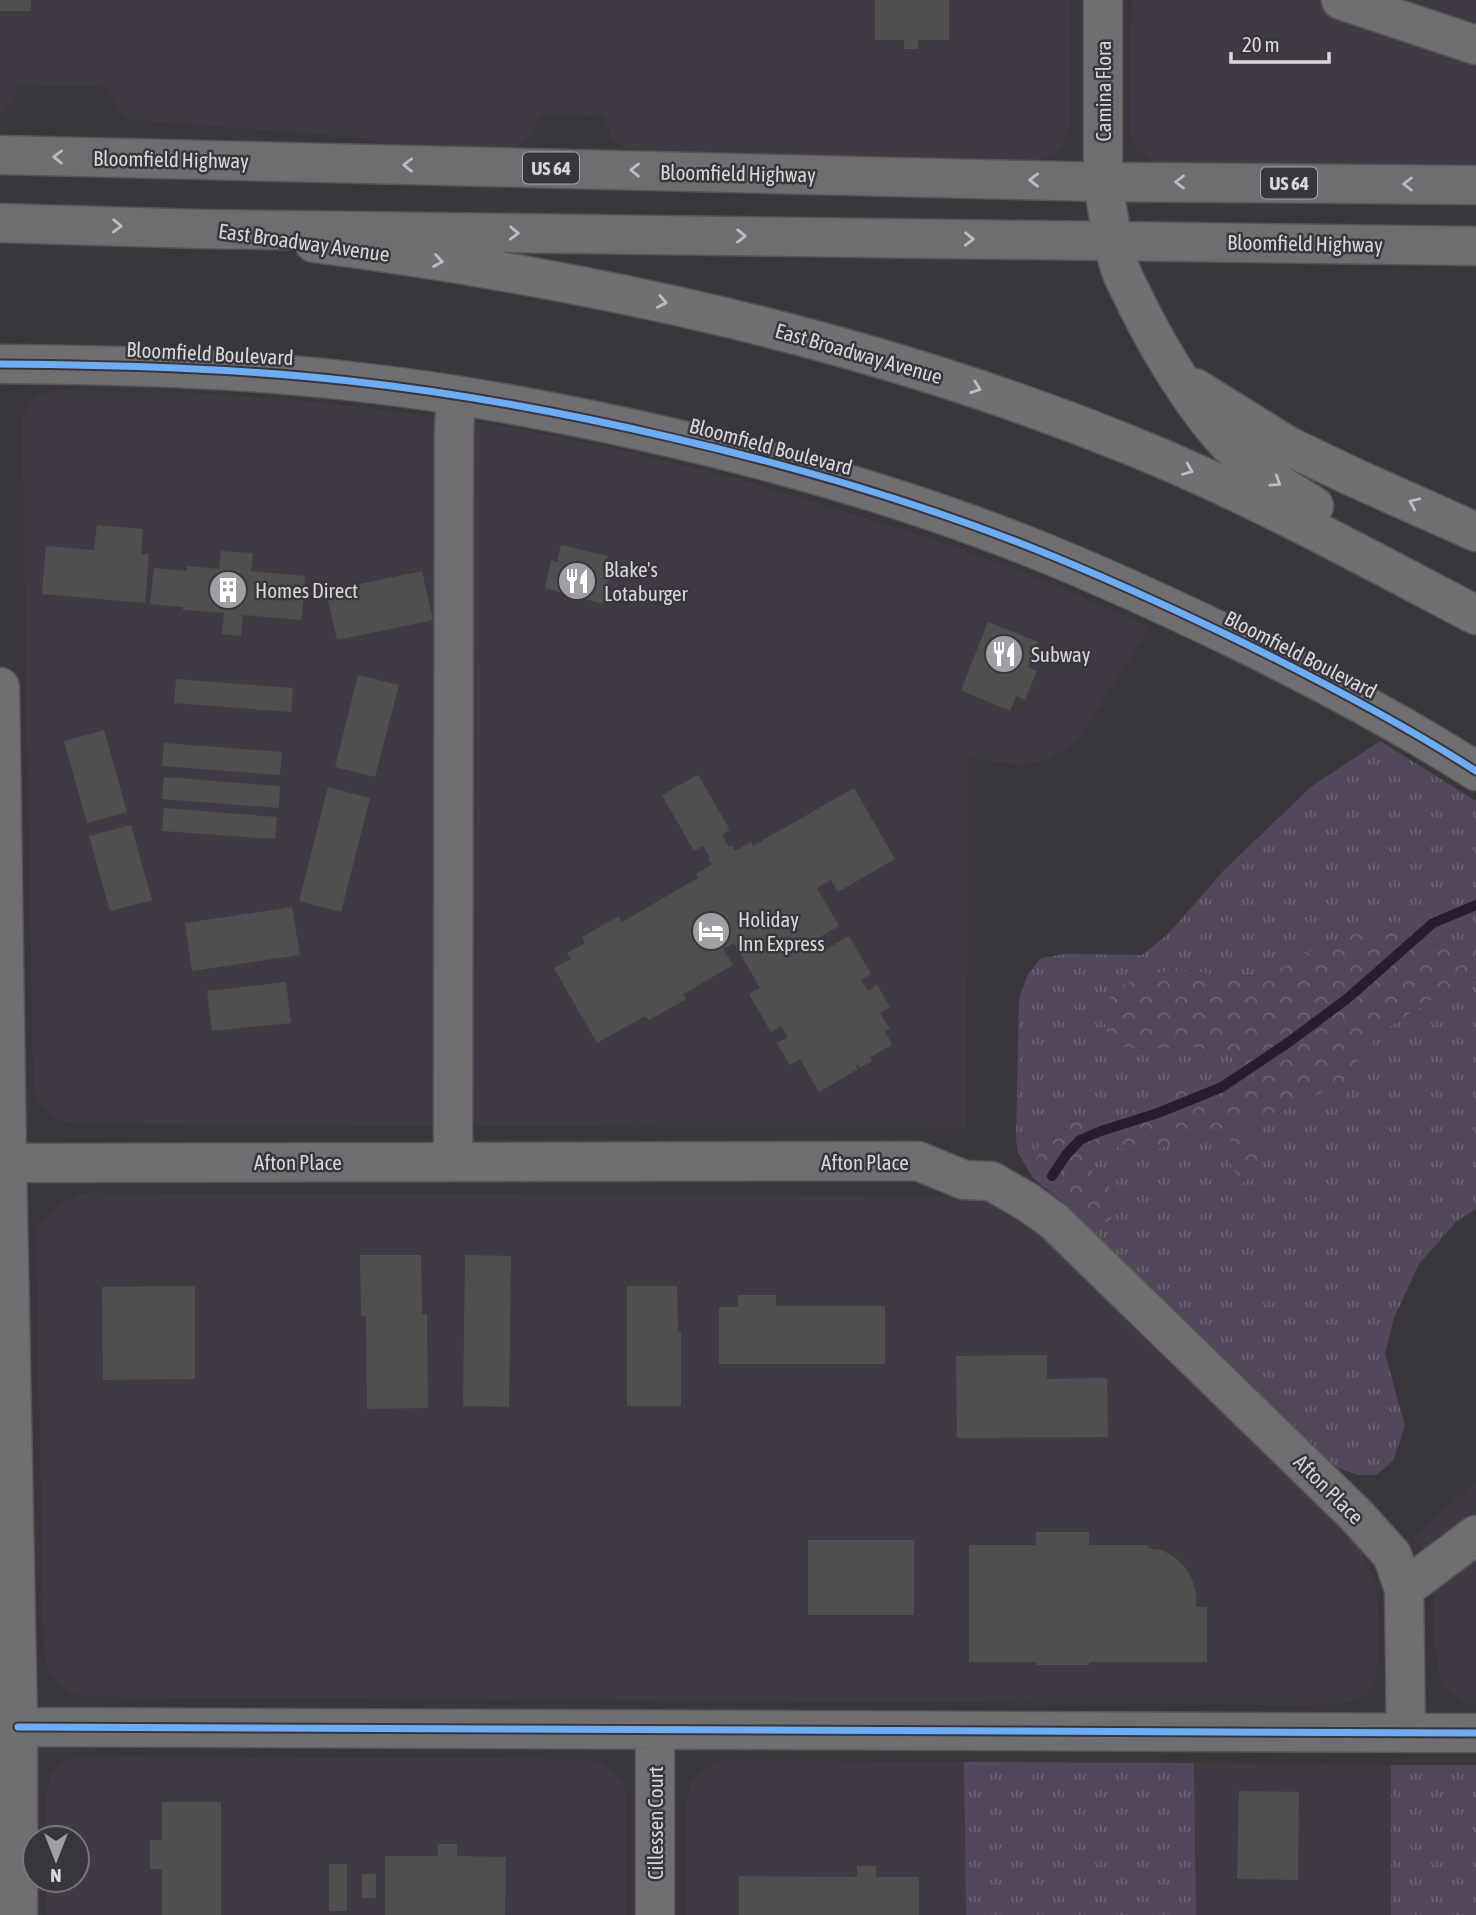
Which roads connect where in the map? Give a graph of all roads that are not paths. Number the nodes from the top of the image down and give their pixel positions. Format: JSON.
{"nodes":[{"id":1,"x":1103,"y":0,"type":"edge"},
{"id":2,"x":1340,"y":0,"type":"edge"},
{"id":3,"x":1476,"y":45,"type":"edge"},
{"id":4,"x":0,"y":155,"type":"edge"},
{"id":5,"x":0,"y":165,"type":"edge"},
{"id":6,"x":1103,"y":181,"type":"junction"},
{"id":7,"x":1476,"y":185,"type":"edge"},
{"id":8,"x":0,"y":223,"type":"edge"},
{"id":9,"x":201,"y":229,"type":"junction"},
{"id":10,"x":1113,"y":241,"type":"junction"},
{"id":11,"x":1476,"y":246,"type":"edge"},
{"id":12,"x":0,"y":364,"type":"edge"},
{"id":13,"x":1181,"y":380,"type":"junction"},
{"id":14,"x":456,"y":395,"type":"junction"},
{"id":15,"x":1476,"y":532,"type":"edge"},
{"id":16,"x":1476,"y":600,"type":"edge"},
{"id":17,"x":1476,"y":615,"type":"edge"},
{"id":18,"x":0,"y":687,"type":"edge"},
{"id":19,"x":1476,"y":771,"type":"edge"},
{"id":20,"x":1,"y":856,"type":"edge"},
{"id":21,"x":453,"y":1162,"type":"junction"},
{"id":22,"x":3,"y":1163,"type":"edge"},
{"id":23,"x":5,"y":1368,"type":"edge"},
{"id":24,"x":1476,"y":1535,"type":"edge"},
{"id":25,"x":1398,"y":1572,"type":"junction"},
{"id":26,"x":8,"y":1622,"type":"edge"},
{"id":27,"x":18,"y":1727,"type":"junction"},
{"id":28,"x":655,"y":1731,"type":"junction"},
{"id":29,"x":1406,"y":1733,"type":"junction"},
{"id":30,"x":1476,"y":1733,"type":"edge"},
{"id":31,"x":18,"y":1915,"type":"edge"},
{"id":32,"x":655,"y":1915,"type":"edge"}],
"edges":[{"from":1,"to":6,"type":"street","name":"Camina Flora"},
{"from":2,"to":3,"type":"street"},
{"from":4,"to":5,"type":"street"},
{"from":6,"to":4,"type":"highway","name":"Bloomfield Highway","number":"US 64","one_way":true},
{"from":7,"to":6,"type":"highway","name":"Bloomfield Highway","number":"US 64","one_way":true},
{"from":6,"to":10,"type":"main road"},
{"from":8,"to":9,"type":"highway","name":"Bloomfield Highway","one_way":true},
{"from":9,"to":10,"type":"highway","name":"Bloomfield Highway","one_way":true},
{"from":9,"to":17,"type":"main road","name":"East Broadway Avenue","one_way":true},
{"from":10,"to":11,"type":"highway","name":"Bloomfield Highway"},
{"from":10,"to":13,"type":"main road"},
{"from":12,"to":14,"type":"street","name":"Bloomfield Boulevard"},
{"from":15,"to":13,"type":"main road","one_way":true},
{"from":13,"to":16,"type":"main road","one_way":true},
{"from":14,"to":19,"type":"street","name":"Bloomfield Boulevard"},
{"from":14,"to":21,"type":"street"},
{"from":18,"to":20,"type":"street"},
{"from":20,"to":22,"type":"street"},
{"from":21,"to":22,"type":"street","name":"Afton Place"},
{"from":21,"to":25,"type":"street","name":"Afton Place"},
{"from":22,"to":23,"type":"street"},
{"from":23,"to":26,"type":"street"},
{"from":24,"to":25,"type":"street"},
{"from":25,"to":29,"type":"street"},
{"from":26,"to":27,"type":"street"},
{"from":27,"to":28,"type":"street"},
{"from":27,"to":31,"type":"street"},
{"from":28,"to":29,"type":"street"},
{"from":28,"to":32,"type":"street","name":"Cillessen Court"},
{"from":29,"to":30,"type":"street"}]}
